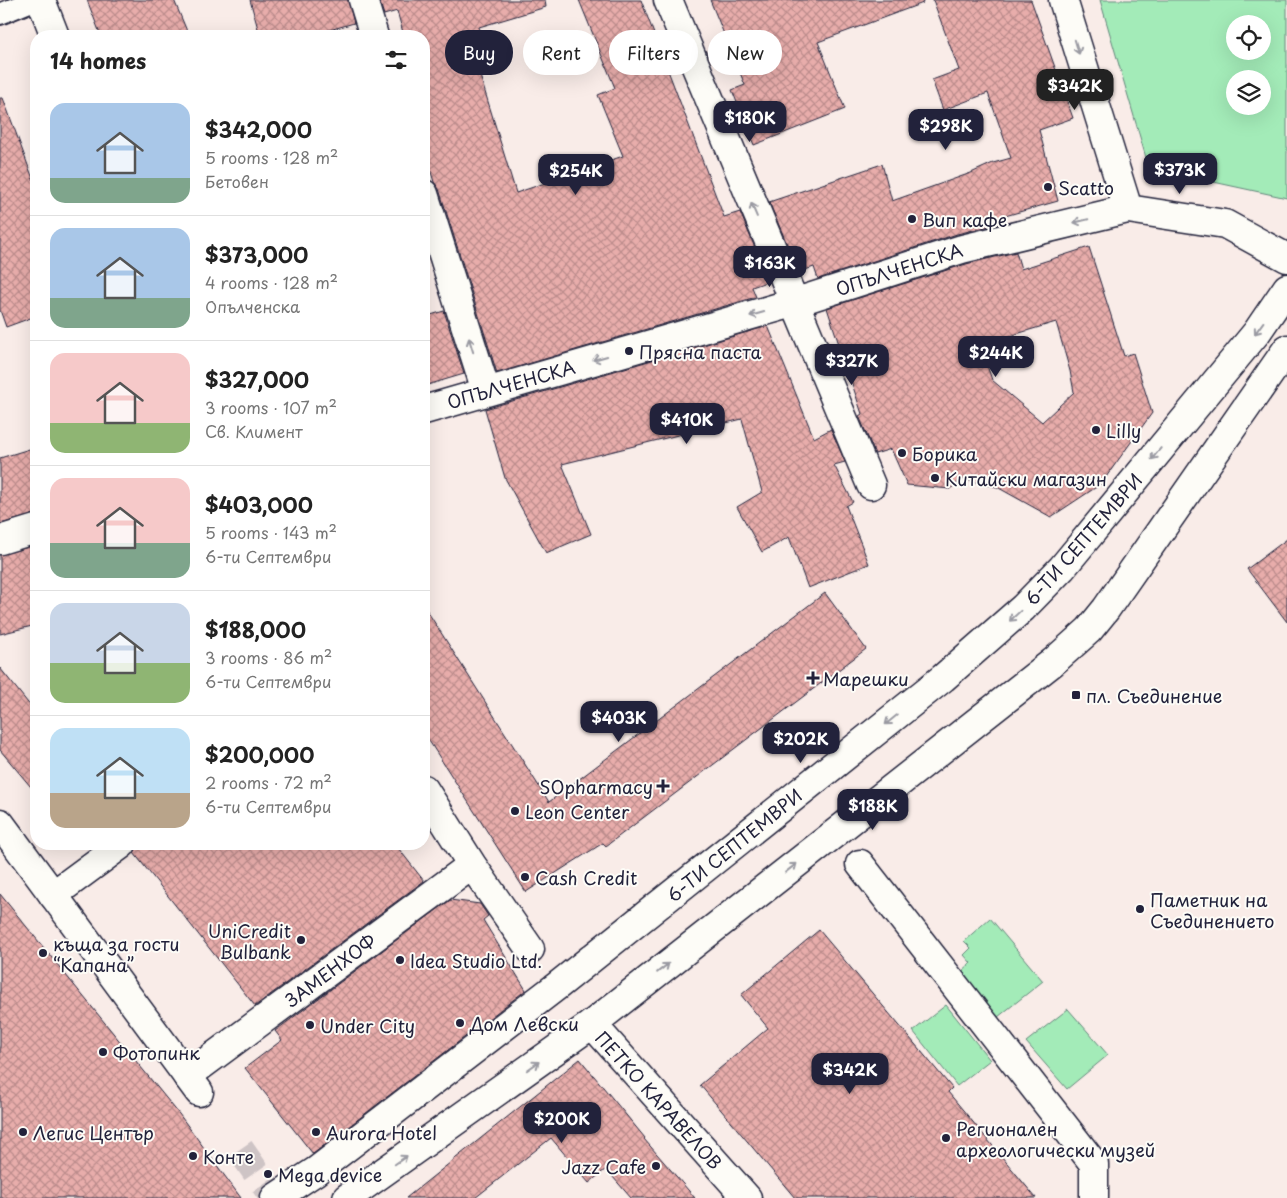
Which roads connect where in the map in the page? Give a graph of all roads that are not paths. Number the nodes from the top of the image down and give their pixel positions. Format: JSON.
{"nodes":[{"id":1,"x":34,"y":0,"type":"edge"},
{"id":2,"x":41,"y":0,"type":"edge"},
{"id":3,"x":363,"y":0,"type":"edge"},
{"id":4,"x":668,"y":0,"type":"edge"},
{"id":5,"x":1063,"y":0,"type":"edge"},
{"id":6,"x":0,"y":14,"type":"edge"},
{"id":7,"x":53,"y":30,"type":"edge"},
{"id":8,"x":372,"y":30,"type":"edge"},
{"id":9,"x":1128,"y":209,"type":"junction"},
{"id":10,"x":430,"y":213,"type":"edge"},
{"id":11,"x":1287,"y":258,"type":"edge"},
{"id":12,"x":1287,"y":288,"type":"edge"},
{"id":13,"x":793,"y":303,"type":"junction"},
{"id":14,"x":1287,"y":349,"type":"edge"},
{"id":15,"x":486,"y":391,"type":"junction"},
{"id":16,"x":430,"y":408,"type":"edge"},
{"id":17,"x":871,"y":486,"type":"dead end"},
{"id":18,"x":30,"y":531,"type":"edge"},
{"id":19,"x":0,"y":540,"type":"edge"},
{"id":20,"x":430,"y":798,"type":"edge"},
{"id":21,"x":0,"y":823,"type":"edge"},
{"id":22,"x":114,"y":850,"type":"edge"},
{"id":23,"x":860,"y":864,"type":"dead end"},
{"id":24,"x":472,"y":865,"type":"junction"},
{"id":25,"x":53,"y":895,"type":"junction"},
{"id":26,"x":530,"y":949,"type":"dead end"},
{"id":27,"x":592,"y":1024,"type":"junction"},
{"id":28,"x":275,"y":1198,"type":"edge"},
{"id":29,"x":347,"y":1198,"type":"edge"},
{"id":30,"x":747,"y":1198,"type":"edge"},
{"id":31,"x":1094,"y":1198,"type":"edge"}],
"edges":[{"from":1,"to":6,"type":"lane"},
{"from":2,"to":7,"type":"street"},
{"from":3,"to":8,"type":"street"},
{"from":13,"to":4,"type":"street","one_way":true},
{"from":5,"to":9,"type":"street","one_way":true},
{"from":9,"to":11,"type":"street","name":"ОПЪЛЧЕНСКА"},
{"from":9,"to":13,"type":"street","name":"ОПЪЛЧЕНСКА","one_way":true},
{"from":15,"to":10,"type":"street","one_way":true},
{"from":12,"to":28,"type":"street","name":"6-ТИ СЕПТЕМВРИ","one_way":true},
{"from":13,"to":15,"type":"street","name":"ОПЪЛЧЕНСКА","one_way":true},
{"from":13,"to":17,"type":"street"},
{"from":27,"to":14,"type":"street","one_way":true},
{"from":15,"to":16,"type":"street","name":"ОПЪЛЧЕНСКА"},
{"from":18,"to":19,"type":"street"},
{"from":20,"to":24,"type":"street"},
{"from":21,"to":25,"type":"street"},
{"from":22,"to":25,"type":"street"},
{"from":23,"to":31,"type":"street"},
{"from":24,"to":25,"type":"street","name":"ЗАМЕНХОФ"},
{"from":24,"to":26,"type":"street"},
{"from":29,"to":27,"type":"street","one_way":true},
{"from":27,"to":30,"type":"street","name":"ПЕТКО КАРАВЕЛОВ"}]}
